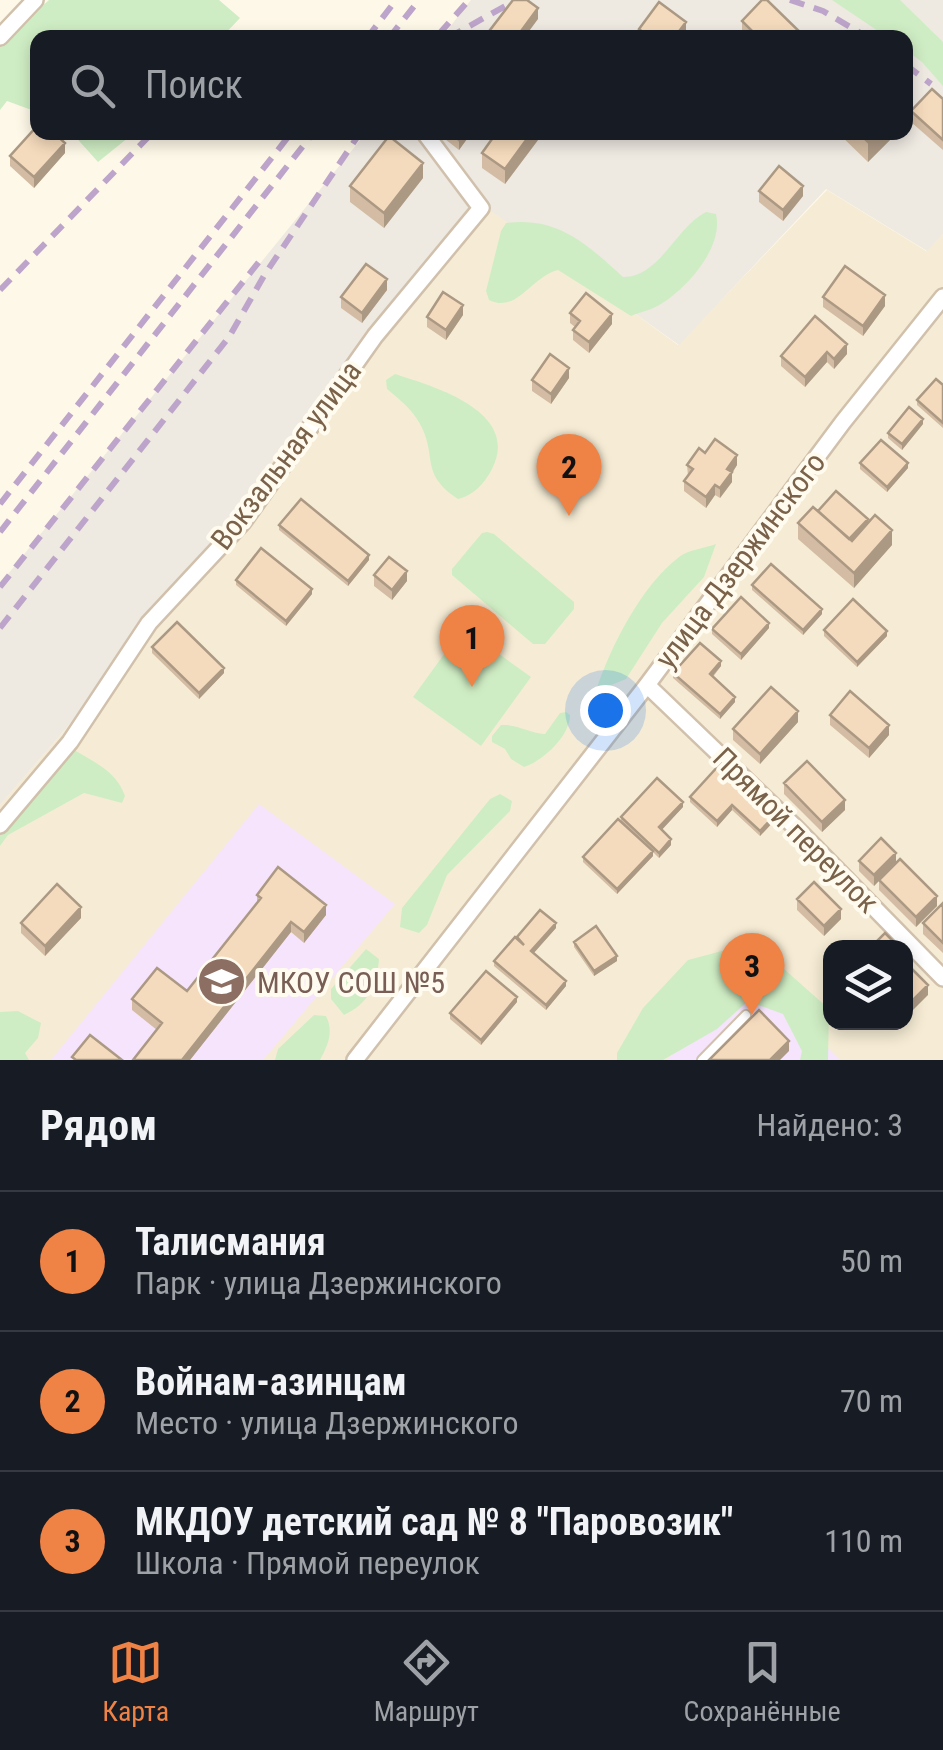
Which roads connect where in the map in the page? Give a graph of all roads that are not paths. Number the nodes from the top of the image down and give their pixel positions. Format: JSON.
{"nodes":[{"id":1,"x":35,"y":0,"type":"edge"},
{"id":2,"x":0,"y":36,"type":"edge"},
{"id":3,"x":430,"y":140,"type":"edge"},
{"id":4,"x":943,"y":297,"type":"edge"},
{"id":5,"x":647,"y":685,"type":"junction"},
{"id":6,"x":0,"y":825,"type":"edge"},
{"id":7,"x":943,"y":978,"type":"edge"},
{"id":8,"x":746,"y":1015,"type":"dead end"},
{"id":9,"x":355,"y":1060,"type":"edge"},
{"id":10,"x":702,"y":1060,"type":"edge"}],
"edges":[{"from":1,"to":2,"type":"street"},
{"from":3,"to":6,"type":"street","name":"Вокзальная улица"},
{"from":4,"to":5,"type":"street","name":"улица Дзержинского"},
{"from":5,"to":7,"type":"street","name":"Прямой переулок"},
{"from":5,"to":9,"type":"street","name":"улица Дзержинского"},
{"from":8,"to":10,"type":"lane"}]}
